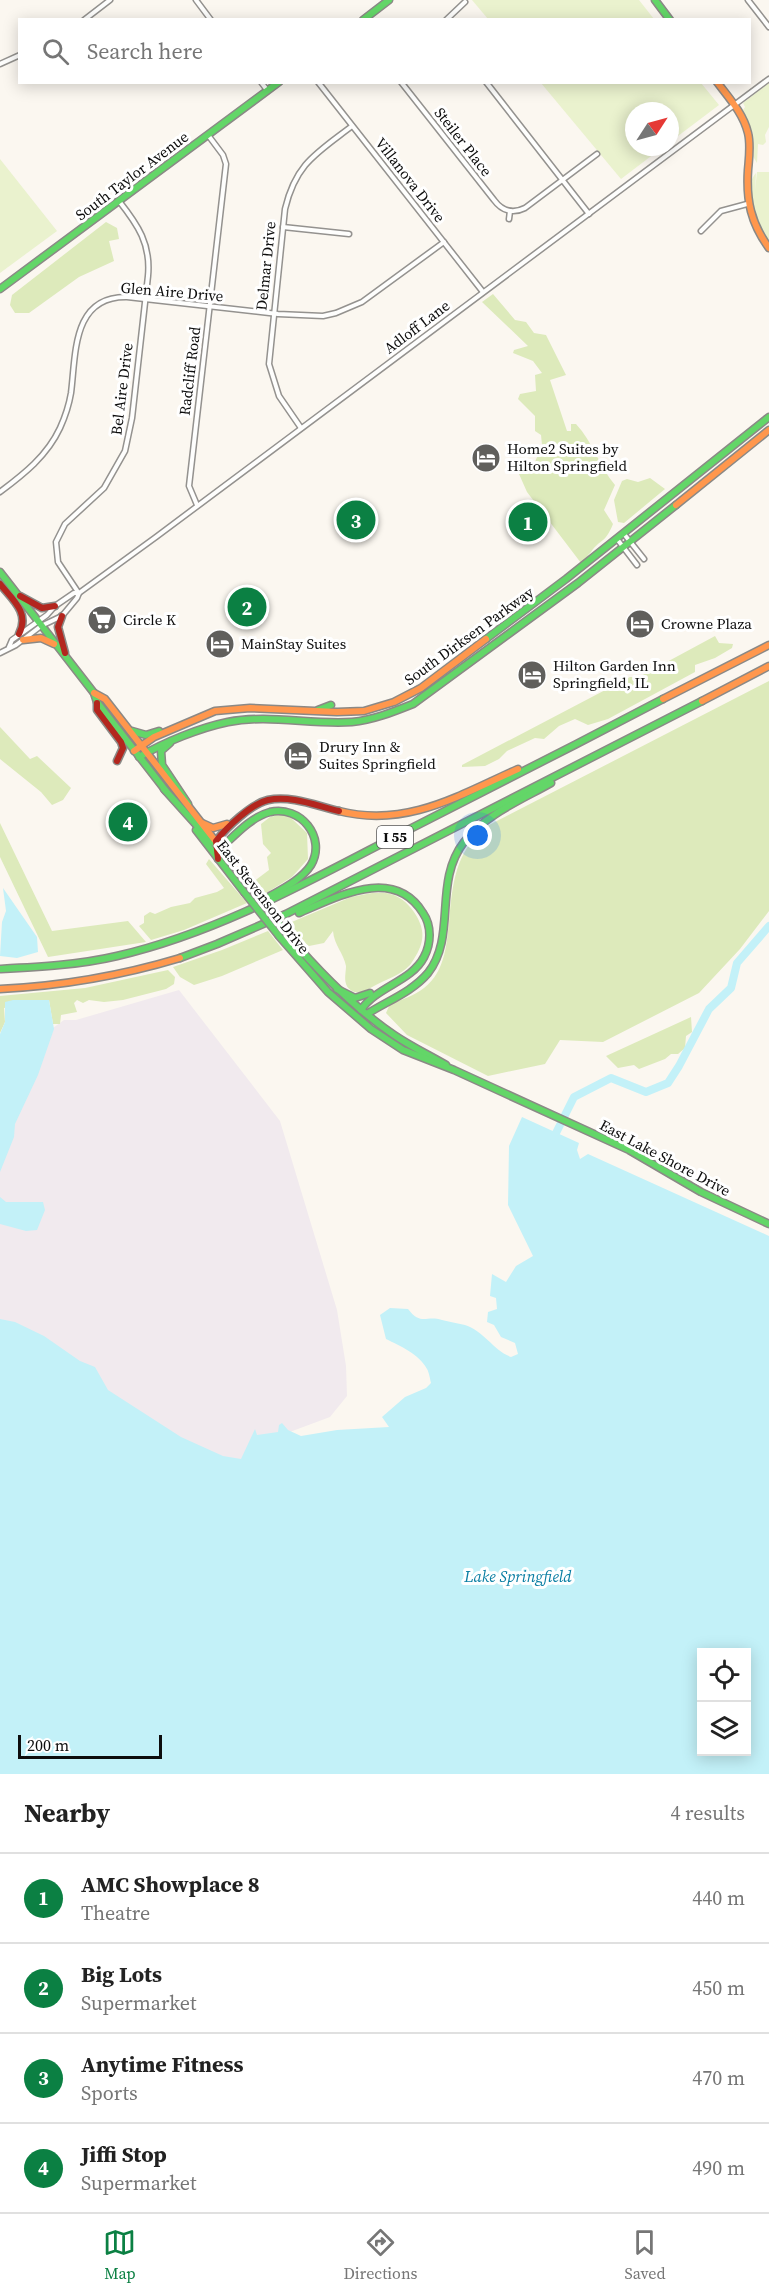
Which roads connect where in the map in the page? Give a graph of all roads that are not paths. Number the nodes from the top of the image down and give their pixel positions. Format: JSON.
{"nodes":[{"id":1,"x":110,"y":0,"type":"edge"},
{"id":2,"x":196,"y":0,"type":"edge"},
{"id":3,"x":389,"y":0,"type":"edge"},
{"id":4,"x":655,"y":0,"type":"edge"},
{"id":5,"x":748,"y":0,"type":"edge"},
{"id":6,"x":465,"y":2,"type":"dead end"},
{"id":7,"x":87,"y":18,"type":"edge"},
{"id":8,"x":210,"y":18,"type":"edge"},
{"id":9,"x":366,"y":18,"type":"edge"},
{"id":10,"x":448,"y":18,"type":"edge"},
{"id":11,"x":668,"y":18,"type":"edge"},
{"id":12,"x":769,"y":27,"type":"edge"},
{"id":13,"x":18,"y":56,"type":"edge"},
{"id":14,"x":0,"y":63,"type":"edge"},
{"id":15,"x":769,"y":79,"type":"edge"},
{"id":16,"x":262,"y":84,"type":"edge"},
{"id":17,"x":276,"y":84,"type":"edge"},
{"id":18,"x":320,"y":84,"type":"edge"},
{"id":19,"x":402,"y":84,"type":"edge"},
{"id":20,"x":488,"y":84,"type":"edge"},
{"id":21,"x":718,"y":84,"type":"edge"},
{"id":22,"x":267,"y":91,"type":"junction"},
{"id":23,"x":734,"y":105,"type":"junction"},
{"id":24,"x":352,"y":126,"type":"junction"},
{"id":25,"x":208,"y":135,"type":"junction"},
{"id":26,"x":597,"y":154,"type":"dead end"},
{"id":27,"x":562,"y":180,"type":"junction"},
{"id":28,"x":119,"y":201,"type":"junction"},
{"id":29,"x":747,"y":204,"type":"junction"},
{"id":30,"x":510,"y":211,"type":"junction"},
{"id":31,"x":589,"y":214,"type":"junction"},
{"id":32,"x":509,"y":219,"type":"dead end"},
{"id":33,"x":283,"y":227,"type":"junction"},
{"id":34,"x":700,"y":231,"type":"dead end"},
{"id":35,"x":349,"y":234,"type":"dead end"},
{"id":36,"x":444,"y":242,"type":"junction"},
{"id":37,"x":769,"y":248,"type":"edge"},
{"id":38,"x":0,"y":289,"type":"edge"},
{"id":39,"x":483,"y":292,"type":"junction"},
{"id":40,"x":145,"y":299,"type":"junction"},
{"id":41,"x":210,"y":306,"type":"junction"},
{"id":42,"x":273,"y":314,"type":"junction"},
{"id":43,"x":769,"y":417,"type":"edge"},
{"id":44,"x":301,"y":428,"type":"junction"},
{"id":45,"x":769,"y":430,"type":"edge"},
{"id":46,"x":0,"y":492,"type":"edge"},
{"id":47,"x":197,"y":505,"type":"junction"},
{"id":48,"x":624,"y":534,"type":"junction"},
{"id":49,"x":617,"y":539,"type":"junction"},
{"id":50,"x":630,"y":542,"type":"junction"},
{"id":51,"x":624,"y":547,"type":"junction"},
{"id":52,"x":644,"y":559,"type":"dead end"},
{"id":53,"x":637,"y":565,"type":"dead end"},
{"id":54,"x":0,"y":572,"type":"edge"},
{"id":55,"x":0,"y":584,"type":"edge"},
{"id":56,"x":14,"y":591,"type":"junction"},
{"id":57,"x":79,"y":593,"type":"junction"},
{"id":58,"x":55,"y":606,"type":"junction"},
{"id":59,"x":62,"y":616,"type":"junction"},
{"id":60,"x":40,"y":624,"type":"junction"},
{"id":61,"x":21,"y":637,"type":"junction"},
{"id":62,"x":769,"y":645,"type":"edge"},
{"id":63,"x":57,"y":646,"type":"junction"},
{"id":64,"x":0,"y":653,"type":"edge"},
{"id":65,"x":66,"y":657,"type":"junction"},
{"id":66,"x":769,"y":666,"type":"edge"},
{"id":67,"x":94,"y":693,"type":"junction"},
{"id":68,"x":97,"y":702,"type":"junction"},
{"id":69,"x":331,"y":705,"type":"dead end"},
{"id":70,"x":316,"y":711,"type":"junction"},
{"id":71,"x":204,"y":714,"type":"junction"},
{"id":72,"x":127,"y":727,"type":"junction"},
{"id":73,"x":171,"y":742,"type":"junction"},
{"id":74,"x":144,"y":749,"type":"junction"},
{"id":75,"x":566,"y":749,"type":"junction"},
{"id":76,"x":605,"y":750,"type":"junction"},
{"id":77,"x":136,"y":754,"type":"junction"},
{"id":78,"x":117,"y":761,"type":"dead end"},
{"id":79,"x":164,"y":789,"type":"junction"},
{"id":80,"x":295,"y":800,"type":"junction"},
{"id":81,"x":189,"y":807,"type":"junction"},
{"id":82,"x":201,"y":823,"type":"junction"},
{"id":83,"x":218,"y":845,"type":"junction"},
{"id":84,"x":218,"y":860,"type":"junction"},
{"id":85,"x":189,"y":936,"type":"junction"},
{"id":86,"x":226,"y":942,"type":"junction"},
{"id":87,"x":0,"y":969,"type":"edge"},
{"id":88,"x":406,"y":976,"type":"junction"},
{"id":89,"x":0,"y":989,"type":"edge"},
{"id":90,"x":338,"y":989,"type":"junction"},
{"id":91,"x":364,"y":1012,"type":"junction"},
{"id":92,"x":358,"y":1018,"type":"junction"},
{"id":93,"x":454,"y":1070,"type":"junction"},
{"id":94,"x":517,"y":1098,"type":"joint"},
{"id":95,"x":769,"y":1224,"type":"edge"}],
"edges":[{"from":1,"to":7,"type":"street"},
{"from":2,"to":8,"type":"street"},
{"from":3,"to":9,"type":"main road"},
{"from":4,"to":11,"type":"main road"},
{"from":5,"to":12,"type":"street"},
{"from":6,"to":10,"type":"street"},
{"from":13,"to":14,"type":"street"},
{"from":15,"to":23,"type":"street","name":"Adloff Lane"},
{"from":16,"to":22,"type":"street"},
{"from":17,"to":22,"type":"main road","name":"South Taylor Avenue"},
{"from":18,"to":24,"type":"street","name":"Villanova Drive"},
{"from":19,"to":30,"type":"street","name":"Steiler Place"},
{"from":20,"to":27,"type":"street"},
{"from":21,"to":23,"type":"main road"},
{"from":22,"to":25,"type":"main road","name":"South Taylor Avenue"},
{"from":23,"to":29,"type":"main road"},
{"from":23,"to":31,"type":"street","name":"Adloff Lane"},
{"from":24,"to":33,"type":"street","name":"Delmar Drive"},
{"from":24,"to":36,"type":"street","name":"Villanova Drive"},
{"from":25,"to":28,"type":"main road","name":"South Taylor Avenue"},
{"from":25,"to":41,"type":"street","name":"Radcliff Road"},
{"from":26,"to":27,"type":"street"},
{"from":27,"to":30,"type":"street"},
{"from":27,"to":31,"type":"street"},
{"from":28,"to":38,"type":"main road","name":"South Taylor Avenue"},
{"from":28,"to":40,"type":"street","name":"Bel Aire Drive"},
{"from":29,"to":34,"type":"street"},
{"from":29,"to":37,"type":"main road"},
{"from":30,"to":32,"type":"street"},
{"from":31,"to":39,"type":"street","name":"Adloff Lane"},
{"from":33,"to":35,"type":"street"},
{"from":33,"to":42,"type":"street","name":"Delmar Drive"},
{"from":36,"to":39,"type":"street","name":"Villanova Drive"},
{"from":36,"to":42,"type":"street","name":"Glen Aire Drive"},
{"from":39,"to":44,"type":"street","name":"Adloff Lane"},
{"from":40,"to":41,"type":"street","name":"Glen Aire Drive"},
{"from":40,"to":46,"type":"street","name":"Glen Aire Drive"},
{"from":40,"to":57,"type":"street","name":"Bel Aire Drive"},
{"from":41,"to":42,"type":"street","name":"Glen Aire Drive"},
{"from":41,"to":47,"type":"street","name":"Radcliff Road"},
{"from":42,"to":44,"type":"street","name":"Delmar Drive"},
{"from":43,"to":48,"type":"main road","name":"South Dirksen Parkway"},
{"from":44,"to":47,"type":"street","name":"Adloff Lane"},
{"from":45,"to":50,"type":"main road","name":"South Dirksen Parkway"},
{"from":47,"to":57,"type":"street","name":"Adloff Lane"},
{"from":48,"to":49,"type":"main road","name":"South Dirksen Parkway"},
{"from":48,"to":50,"type":"street"},
{"from":49,"to":51,"type":"street"},
{"from":49,"to":70,"type":"main road","name":"South Dirksen Parkway"},
{"from":50,"to":51,"type":"main road","name":"South Dirksen Parkway"},
{"from":50,"to":52,"type":"street"},
{"from":51,"to":53,"type":"street"},
{"from":51,"to":73,"type":"main road","name":"South Dirksen Parkway"},
{"from":54,"to":56,"type":"main road","name":"East Stevenson Drive"},
{"from":55,"to":61,"type":"main road"},
{"from":56,"to":58,"type":"main road"},
{"from":56,"to":60,"type":"main road","name":"East Stevenson Drive"},
{"from":57,"to":58,"type":"street","name":"Adloff Lane"},
{"from":57,"to":59,"type":"street","name":"Adloff Lane"},
{"from":58,"to":60,"type":"street","name":"Adloff Lane"},
{"from":59,"to":60,"type":"street","name":"Adloff Lane"},
{"from":59,"to":65,"type":"main road"},
{"from":60,"to":61,"type":"street","name":"Adloff Lane"},
{"from":60,"to":63,"type":"main road","name":"East Stevenson Drive"},
{"from":61,"to":63,"type":"main road"},
{"from":61,"to":64,"type":"street","name":"Adloff Lane"},
{"from":62,"to":75,"type":"main road","number":"I 55"},
{"from":63,"to":65,"type":"main road","name":"East Stevenson Drive"},
{"from":65,"to":67,"type":"main road","name":"East Stevenson Drive"},
{"from":66,"to":76,"type":"main road","number":"I 55"},
{"from":67,"to":68,"type":"main road","name":"East Stevenson Drive"},
{"from":67,"to":72,"type":"main road","name":"East Stevenson Drive"},
{"from":68,"to":77,"type":"main road","name":"East Stevenson Drive"},
{"from":68,"to":78,"type":"main road"},
{"from":69,"to":70,"type":"main road"},
{"from":70,"to":71,"type":"main road","name":"South Dirksen Parkway"},
{"from":71,"to":72,"type":"main road"},
{"from":71,"to":74,"type":"main road","name":"South Dirksen Parkway"},
{"from":72,"to":74,"type":"main road","name":"East Stevenson Drive"},
{"from":73,"to":74,"type":"main road","name":"South Dirksen Parkway"},
{"from":73,"to":81,"type":"main road"},
{"from":74,"to":77,"type":"main road","name":"South Dirksen Parkway"},
{"from":74,"to":81,"type":"main road","name":"East Stevenson Drive"},
{"from":75,"to":80,"type":"main road"},
{"from":75,"to":85,"type":"main road","number":"I 55"},
{"from":76,"to":86,"type":"main road","number":"I 55"},
{"from":76,"to":91,"type":"main road"},
{"from":77,"to":79,"type":"main road","name":"East Stevenson Drive"},
{"from":79,"to":83,"type":"main road"},
{"from":79,"to":84,"type":"main road","name":"East Stevenson Drive"},
{"from":80,"to":82,"type":"main road"},
{"from":80,"to":83,"type":"main road"},
{"from":81,"to":82,"type":"main road","name":"East Stevenson Drive"},
{"from":82,"to":83,"type":"main road","name":"East Stevenson Drive"},
{"from":83,"to":84,"type":"main road"},
{"from":83,"to":85,"type":"main road"},
{"from":83,"to":90,"type":"main road","name":"East Stevenson Drive","bridge":true},
{"from":84,"to":92,"type":"main road","name":"East Stevenson Drive","bridge":true},
{"from":85,"to":87,"type":"main road","number":"I 55"},
{"from":86,"to":88,"type":"main road"},
{"from":86,"to":89,"type":"main road","number":"I 55"},
{"from":88,"to":90,"type":"main road"},
{"from":88,"to":91,"type":"main road"},
{"from":90,"to":91,"type":"main road","name":"East Stevenson Drive"},
{"from":91,"to":92,"type":"main road"},
{"from":91,"to":93,"type":"main road","name":"East Stevenson Drive"},
{"from":92,"to":93,"type":"main road","name":"East Stevenson Drive"},
{"from":93,"to":94,"type":"main road","name":"East Stevenson Drive"},
{"from":94,"to":95,"type":"main road","name":"East Lake Shore Drive"}]}
